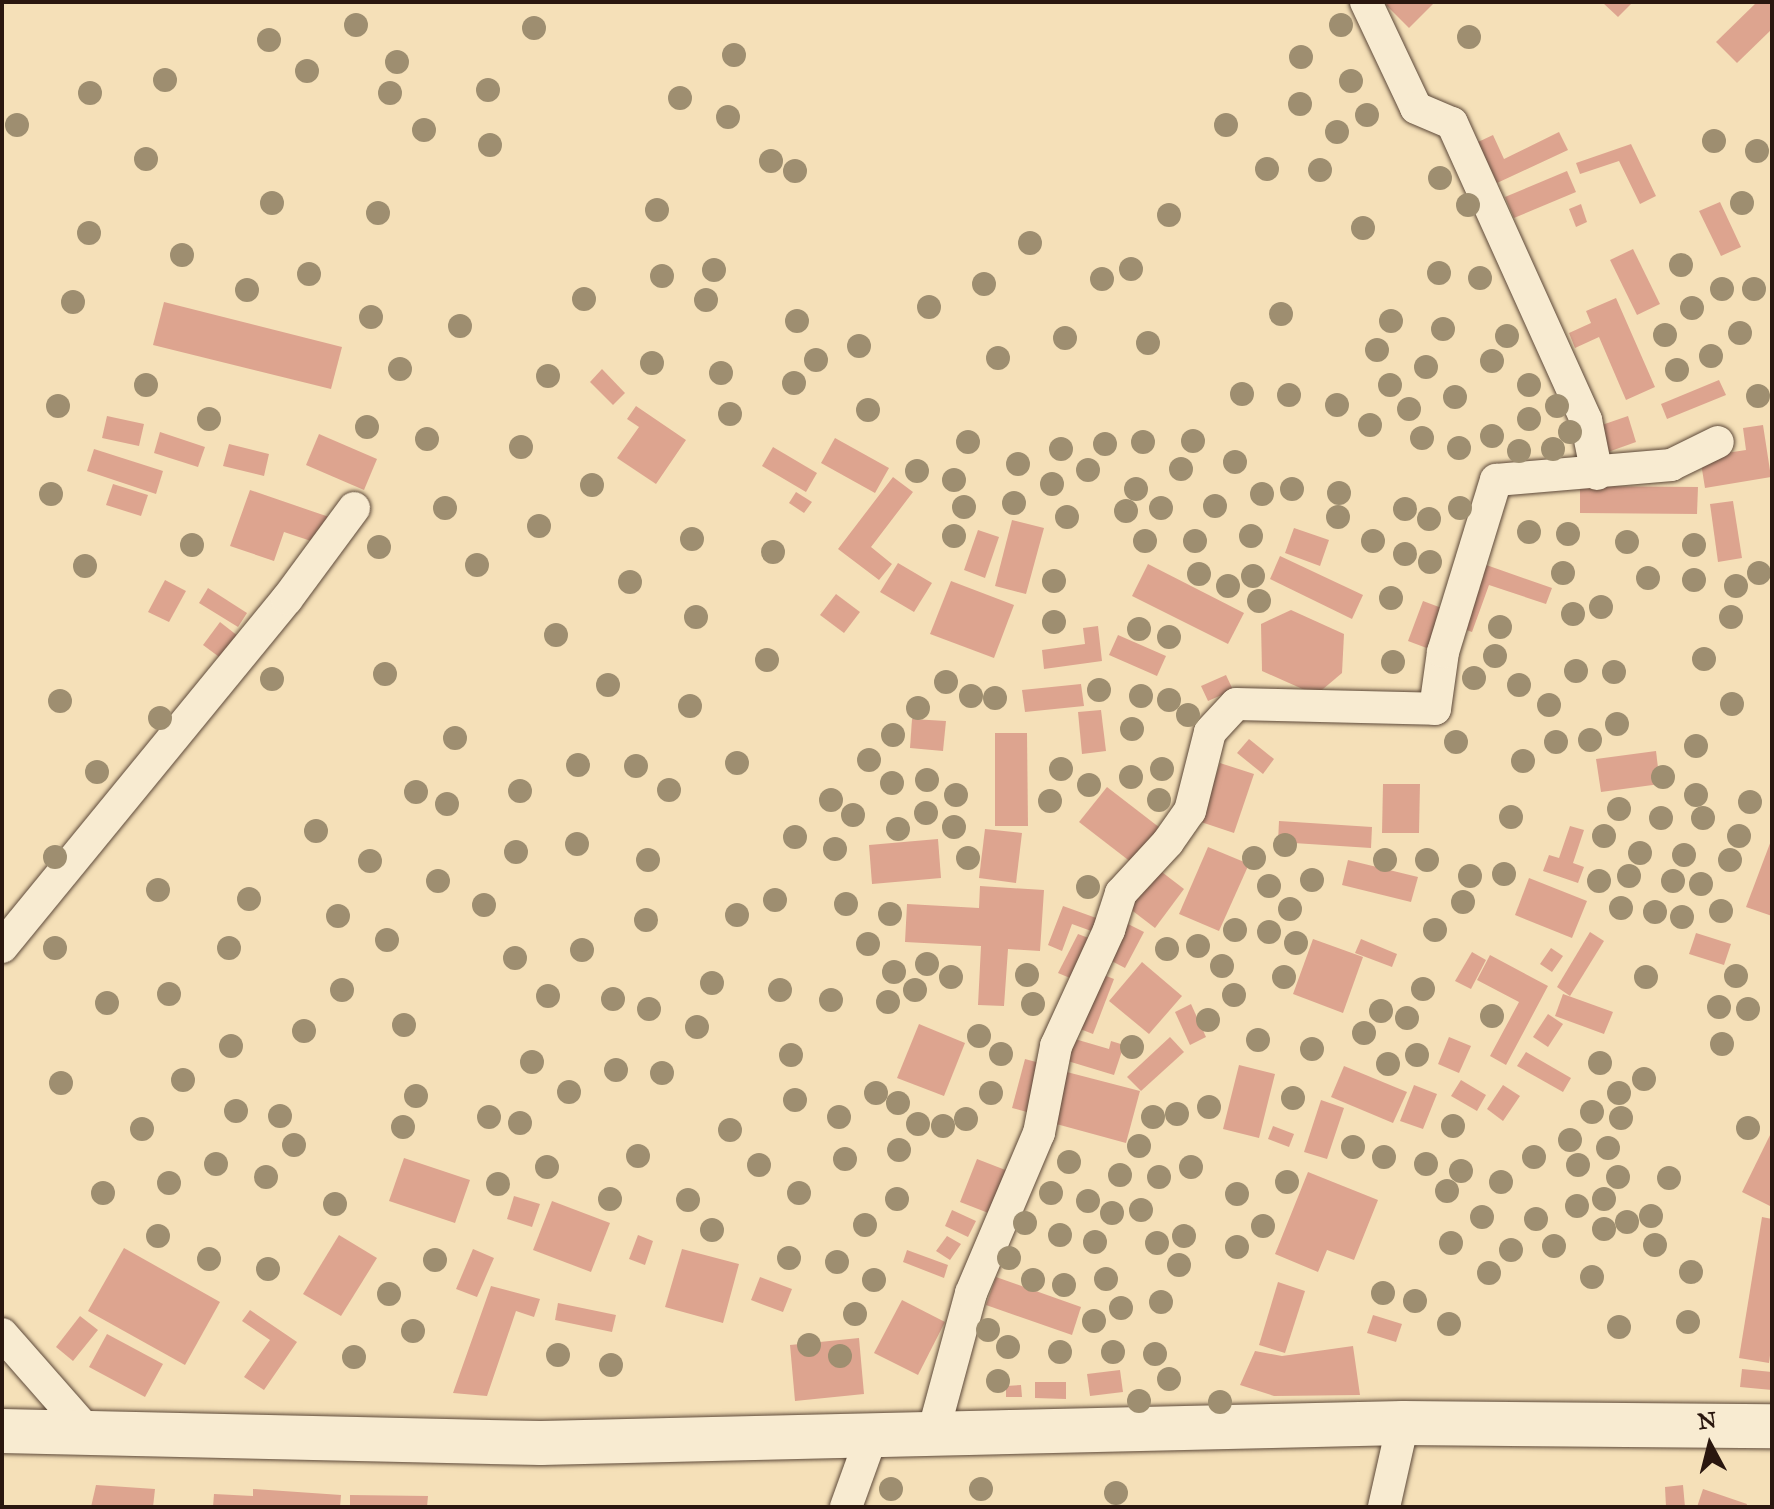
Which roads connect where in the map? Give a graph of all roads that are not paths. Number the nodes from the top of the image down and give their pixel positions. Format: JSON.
{"nodes":[{"id":1,"x":1366,"y":2,"type":"edge"},
{"id":2,"x":1718,"y":442,"type":"dead end"},
{"id":3,"x":1597,"y":474,"type":"junction"},
{"id":4,"x":354,"y":508,"type":"dead end"},
{"id":5,"x":2,"y":947,"type":"edge"},
{"id":6,"x":2,"y":1334,"type":"edge"},
{"id":7,"x":1403,"y":1423,"type":"junction"},
{"id":8,"x":1772,"y":1426,"type":"edge"},
{"id":9,"x":2,"y":1431,"type":"edge"},
{"id":10,"x":89,"y":1433,"type":"junction"},
{"id":11,"x":933,"y":1433,"type":"junction"},
{"id":12,"x":872,"y":1435,"type":"junction"},
{"id":13,"x":846,"y":1507,"type":"edge"},
{"id":14,"x":1384,"y":1507,"type":"edge"}],
"edges":[{"from":1,"to":3,"type":"street"},
{"from":2,"to":3,"type":"street"},
{"from":3,"to":11,"type":"street"},
{"from":4,"to":5,"type":"street"},
{"from":6,"to":10,"type":"street"},
{"from":7,"to":8,"type":"main road"},
{"from":7,"to":11,"type":"main road"},
{"from":7,"to":14,"type":"street"},
{"from":9,"to":10,"type":"main road"},
{"from":10,"to":12,"type":"main road"},
{"from":11,"to":12,"type":"main road"},
{"from":12,"to":13,"type":"street"}]}
